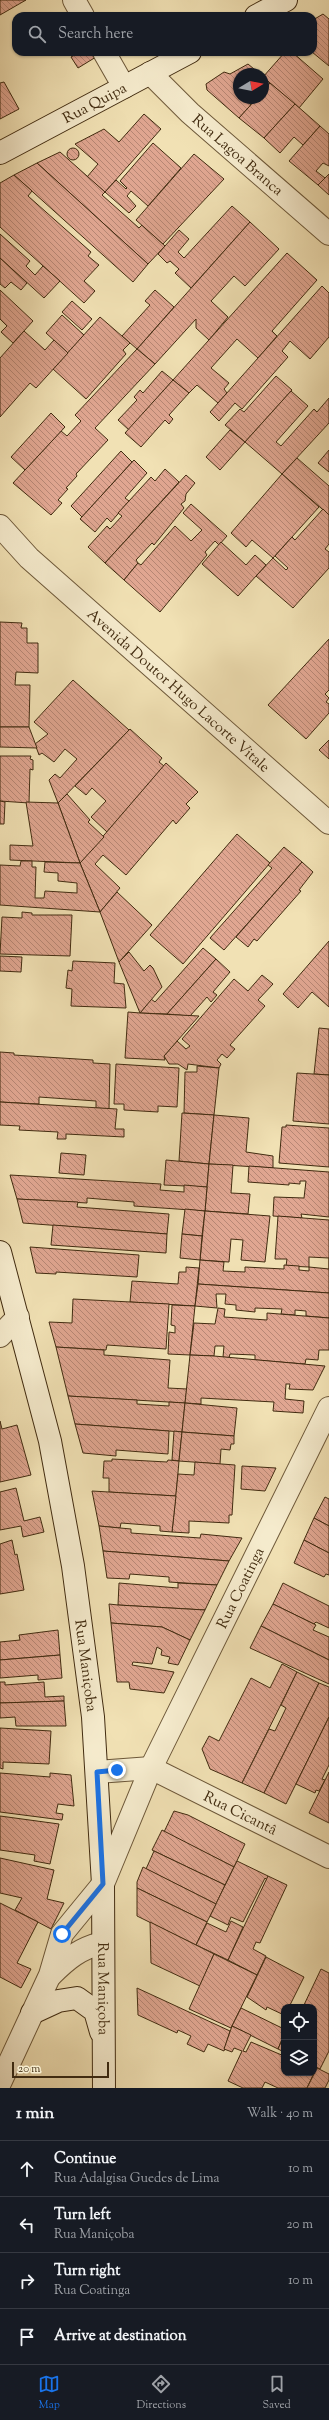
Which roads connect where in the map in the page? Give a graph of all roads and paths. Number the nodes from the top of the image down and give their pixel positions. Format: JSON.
{"nodes":[{"id":1,"x":74,"y":0,"type":"edge"},
{"id":2,"x":286,"y":0,"type":"edge"},
{"id":3,"x":81,"y":12,"type":"edge"},
{"id":4,"x":264,"y":12,"type":"edge"},
{"id":5,"x":106,"y":56,"type":"edge"},
{"id":6,"x":182,"y":56,"type":"edge"},
{"id":7,"x":150,"y":73,"type":"junction"},
{"id":8,"x":124,"y":87,"type":"junction"},
{"id":9,"x":0,"y":153,"type":"edge"},
{"id":10,"x":329,"y":234,"type":"edge"},
{"id":11,"x":0,"y":526,"type":"edge"},
{"id":12,"x":0,"y":547,"type":"edge"},
{"id":13,"x":29,"y":558,"type":"junction"},
{"id":14,"x":329,"y":822,"type":"edge"},
{"id":15,"x":0,"y":1252,"type":"edge"},
{"id":16,"x":18,"y":1317,"type":"junction"},
{"id":17,"x":0,"y":1336,"type":"edge"},
{"id":18,"x":329,"y":1408,"type":"edge"},
{"id":19,"x":151,"y":1768,"type":"junction"},
{"id":20,"x":97,"y":1772,"type":"junction"},
{"id":21,"x":329,"y":1857,"type":"edge"},
{"id":22,"x":103,"y":1884,"type":"junction"},
{"id":23,"x":104,"y":1944,"type":"junction"},
{"id":24,"x":50,"y":1975,"type":"junction"},
{"id":25,"x":32,"y":2013,"type":"junction"},
{"id":26,"x":104,"y":2040,"type":"junction"},
{"id":27,"x":0,"y":2084,"type":"edge"},
{"id":28,"x":104,"y":2088,"type":"edge"}],
"edges":[{"from":1,"to":3,"type":"street"},
{"from":2,"to":4,"type":"street"},
{"from":5,"to":8,"type":"street"},
{"from":6,"to":7,"type":"street","name":"Rua Quipa"},
{"from":7,"to":8,"type":"street","name":"Rua Quipa"},
{"from":7,"to":10,"type":"street","name":"Rua Lagoa Branca"},
{"from":8,"to":9,"type":"street","name":"Rua Quipa"},
{"from":11,"to":13,"type":"street","name":"Avenida Doutor Hugo Lacorte Vitale"},
{"from":12,"to":13,"type":"street","name":"Avenida Doutor Hugo Lacorte Vitale"},
{"from":13,"to":14,"type":"street","name":"Avenida Doutor Hugo Lacorte Vitale"},
{"from":15,"to":16,"type":"street","name":"Rua Maniçoba"},
{"from":16,"to":17,"type":"street"},
{"from":16,"to":20,"type":"street","name":"Rua Maniçoba"},
{"from":18,"to":19,"type":"street","name":"Rua Coatinga"},
{"from":19,"to":20,"type":"street"},
{"from":19,"to":21,"type":"street","name":"Rua Cicantâ"},
{"from":19,"to":22,"type":"street","name":"Rua Coatinga"},
{"from":20,"to":22,"type":"street","name":"Rua Maniçoba"},
{"from":22,"to":23,"type":"street","name":"Rua Maniçoba"},
{"from":22,"to":24,"type":"street"},
{"from":23,"to":24,"type":"street"},
{"from":23,"to":26,"type":"street","name":"Rua Maniçoba"},
{"from":24,"to":25,"type":"street"},
{"from":25,"to":26,"type":"street"},
{"from":25,"to":27,"type":"street"},
{"from":26,"to":28,"type":"street","name":"Rua Maniçoba"}]}
